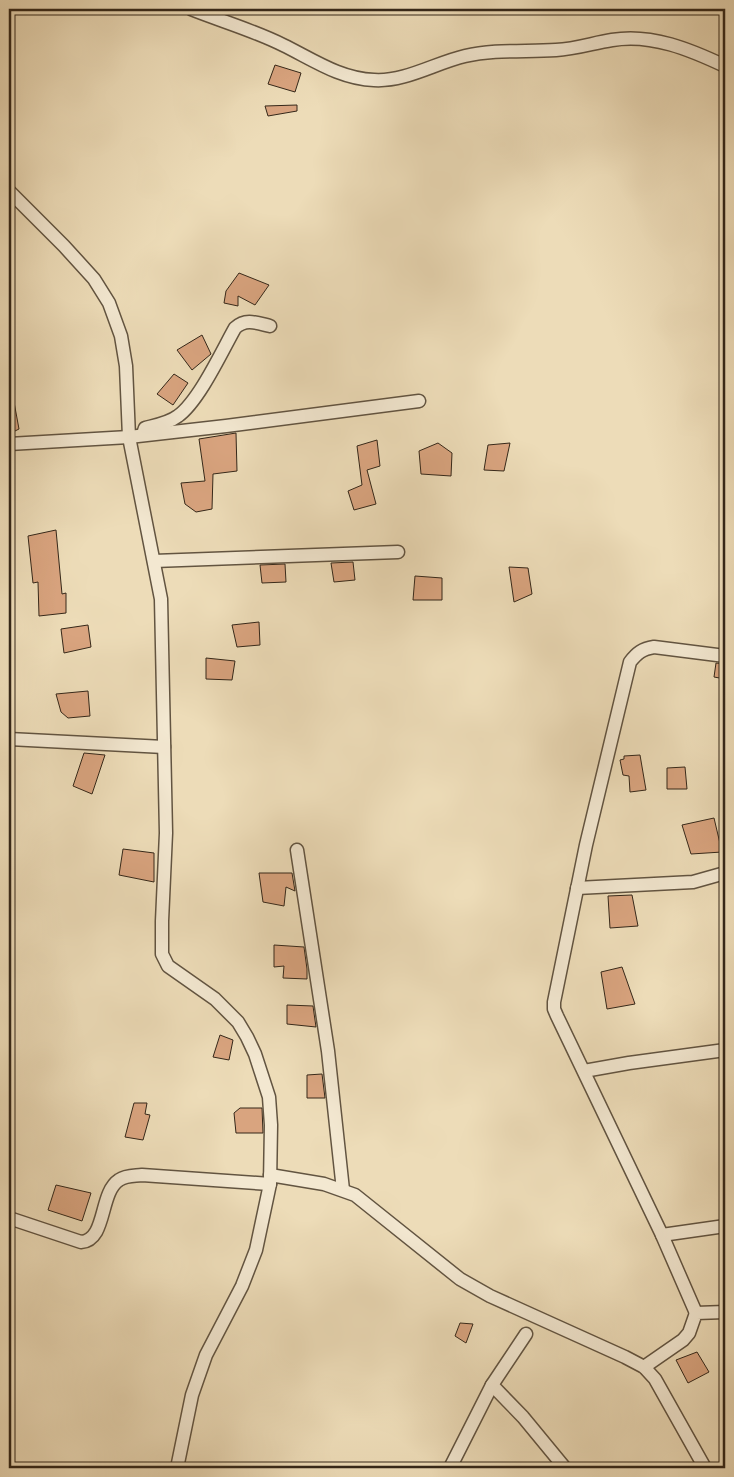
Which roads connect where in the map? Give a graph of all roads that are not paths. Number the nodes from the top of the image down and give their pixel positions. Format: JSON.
{"nodes":[{"id":1,"x":191,"y":9,"type":"edge"},
{"id":2,"x":725,"y":66,"type":"edge"},
{"id":3,"x":9,"y":191,"type":"edge"},
{"id":4,"x":270,"y":326,"type":"dead end"},
{"id":5,"x":418,"y":401,"type":"dead end"},
{"id":6,"x":143,"y":435,"type":"junction"},
{"id":7,"x":130,"y":437,"type":"junction"},
{"id":8,"x":9,"y":444,"type":"edge"},
{"id":9,"x":398,"y":552,"type":"dead end"},
{"id":10,"x":154,"y":561,"type":"junction"},
{"id":11,"x":725,"y":656,"type":"edge"},
{"id":12,"x":9,"y":739,"type":"edge"},
{"id":13,"x":164,"y":747,"type":"junction"},
{"id":14,"x":298,"y":850,"type":"dead end"},
{"id":15,"x":725,"y":872,"type":"edge"},
{"id":16,"x":577,"y":888,"type":"junction"},
{"id":17,"x":725,"y":1050,"type":"edge"},
{"id":18,"x":584,"y":1072,"type":"junction"},
{"id":19,"x":270,"y":1180,"type":"junction"},
{"id":20,"x":343,"y":1190,"type":"junction"},
{"id":21,"x":9,"y":1218,"type":"edge"},
{"id":22,"x":725,"y":1226,"type":"edge"},
{"id":23,"x":662,"y":1235,"type":"junction"},
{"id":24,"x":725,"y":1312,"type":"edge"},
{"id":25,"x":696,"y":1313,"type":"junction"},
{"id":26,"x":526,"y":1334,"type":"dead end"},
{"id":27,"x":644,"y":1367,"type":"junction"},
{"id":28,"x":492,"y":1385,"type":"junction"},
{"id":29,"x":177,"y":1468,"type":"edge"},
{"id":30,"x":450,"y":1468,"type":"edge"},
{"id":31,"x":565,"y":1468,"type":"edge"},
{"id":32,"x":705,"y":1468,"type":"edge"}],
"edges":[{"from":1,"to":2,"type":"street"},
{"from":3,"to":7,"type":"street"},
{"from":4,"to":6,"type":"street"},
{"from":5,"to":6,"type":"street"},
{"from":6,"to":7,"type":"street"},
{"from":7,"to":8,"type":"street"},
{"from":7,"to":10,"type":"street"},
{"from":9,"to":10,"type":"street"},
{"from":10,"to":13,"type":"street"},
{"from":11,"to":16,"type":"street"},
{"from":12,"to":13,"type":"street"},
{"from":13,"to":19,"type":"street"},
{"from":14,"to":20,"type":"street"},
{"from":15,"to":16,"type":"street"},
{"from":16,"to":18,"type":"street"},
{"from":17,"to":18,"type":"street"},
{"from":18,"to":23,"type":"street"},
{"from":19,"to":20,"type":"street"},
{"from":19,"to":21,"type":"street"},
{"from":19,"to":29,"type":"street"},
{"from":20,"to":27,"type":"street"},
{"from":22,"to":23,"type":"street"},
{"from":23,"to":25,"type":"street"},
{"from":24,"to":25,"type":"street"},
{"from":25,"to":27,"type":"street"},
{"from":26,"to":28,"type":"street"},
{"from":27,"to":32,"type":"street"},
{"from":28,"to":30,"type":"street"},
{"from":28,"to":31,"type":"street"}]}
